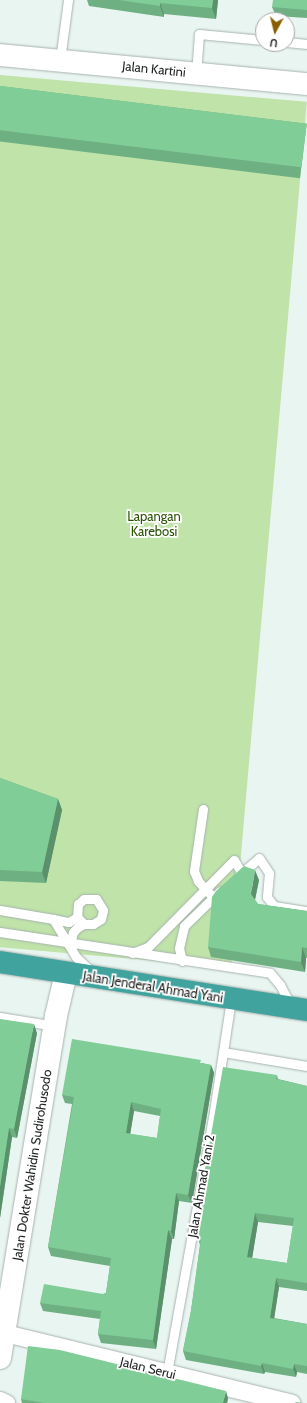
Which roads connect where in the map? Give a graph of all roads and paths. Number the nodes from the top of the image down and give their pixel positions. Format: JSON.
{"nodes":[{"id":1,"x":68,"y":0,"type":"edge"},
{"id":2,"x":255,"y":39,"type":"edge"},
{"id":3,"x":295,"y":43,"type":"edge"},
{"id":4,"x":307,"y":44,"type":"edge"},
{"id":5,"x":0,"y":55,"type":"edge"},
{"id":6,"x":60,"y":60,"type":"junction"},
{"id":7,"x":196,"y":74,"type":"junction"},
{"id":8,"x":307,"y":84,"type":"edge"},
{"id":9,"x":203,"y":809,"type":"dead end"},
{"id":10,"x":241,"y":872,"type":"junction"},
{"id":11,"x":207,"y":890,"type":"junction"},
{"id":12,"x":214,"y":898,"type":"junction"},
{"id":13,"x":0,"y":910,"type":"edge"},
{"id":14,"x":307,"y":911,"type":"edge"},
{"id":15,"x":76,"y":917,"type":"junction"},
{"id":16,"x":53,"y":919,"type":"junction"},
{"id":17,"x":84,"y":924,"type":"junction"},
{"id":18,"x":0,"y":932,"type":"edge"},
{"id":19,"x":70,"y":944,"type":"junction"},
{"id":20,"x":131,"y":953,"type":"junction"},
{"id":21,"x":182,"y":961,"type":"junction"},
{"id":22,"x":0,"y":962,"type":"edge"},
{"id":23,"x":66,"y":973,"type":"junction"},
{"id":24,"x":98,"y":978,"type":"junction"},
{"id":25,"x":231,"y":999,"type":"junction"},
{"id":26,"x":299,"y":1009,"type":"edge"},
{"id":27,"x":0,"y":1017,"type":"edge"},
{"id":28,"x":55,"y":1026,"type":"junction"},
{"id":29,"x":223,"y":1052,"type":"junction"},
{"id":30,"x":307,"y":1066,"type":"edge"},
{"id":31,"x":5,"y":1333,"type":"junction"},
{"id":32,"x":0,"y":1358,"type":"edge"},
{"id":33,"x":167,"y":1373,"type":"junction"},
{"id":34,"x":0,"y":1400,"type":"edge"},
{"id":35,"x":6,"y":1403,"type":"edge"},
{"id":36,"x":292,"y":1403,"type":"edge"}],
"edges":[{"from":1,"to":6,"type":"lane"},
{"from":2,"to":7,"type":"lane"},
{"from":3,"to":4,"type":"lane"},
{"from":5,"to":6,"type":"main road","name":"Jalan Kartini"},
{"from":6,"to":7,"type":"main road","name":"Jalan Kartini"},
{"from":7,"to":8,"type":"main road","name":"Jalan Kartini"},
{"from":9,"to":11,"type":"lane"},
{"from":10,"to":11,"type":"lane"},
{"from":10,"to":12,"type":"lane"},
{"from":10,"to":14,"type":"lane"},
{"from":11,"to":12,"type":"lane"},
{"from":11,"to":20,"type":"lane"},
{"from":12,"to":21,"type":"lane"},
{"from":13,"to":16,"type":"lane"},
{"from":15,"to":16,"type":"lane"},
{"from":15,"to":17,"type":"lane"},
{"from":15,"to":17,"type":"lane"},
{"from":16,"to":19,"type":"lane"},
{"from":17,"to":19,"type":"lane"},
{"from":18,"to":19,"type":"lane"},
{"from":19,"to":20,"type":"lane"},
{"from":19,"to":24,"type":"lane"},
{"from":20,"to":21,"type":"lane"},
{"from":21,"to":26,"type":"lane"},
{"from":22,"to":23,"type":"highway","name":"Jalan Jenderal Ahmad Yani"},
{"from":23,"to":24,"type":"highway","name":"Jalan Jenderal Ahmad Yani"},
{"from":23,"to":28,"type":"main road","name":"Jalan Dokter Wahidin Sudirohusodo"},
{"from":24,"to":25,"type":"highway","name":"Jalan Jenderal Ahmad Yani"},
{"from":25,"to":26,"type":"highway","name":"Jalan Jenderal Ahmad Yani"},
{"from":25,"to":29,"type":"lane","name":"Jalan Ahmad Yani 2"},
{"from":27,"to":28,"type":"lane"},
{"from":28,"to":31,"type":"main road","name":"Jalan Dokter Wahidin Sudirohusodo"},
{"from":29,"to":30,"type":"lane"},
{"from":29,"to":33,"type":"lane","name":"Jalan Ahmad Yani 2"},
{"from":31,"to":32,"type":"main road","name":"Jalan Dokter Wahidin Sudirohusodo"},
{"from":31,"to":33,"type":"street","name":"Jalan Serui"},
{"from":33,"to":36,"type":"street","name":"Jalan Serui"},
{"from":34,"to":35,"type":"street"}]}
